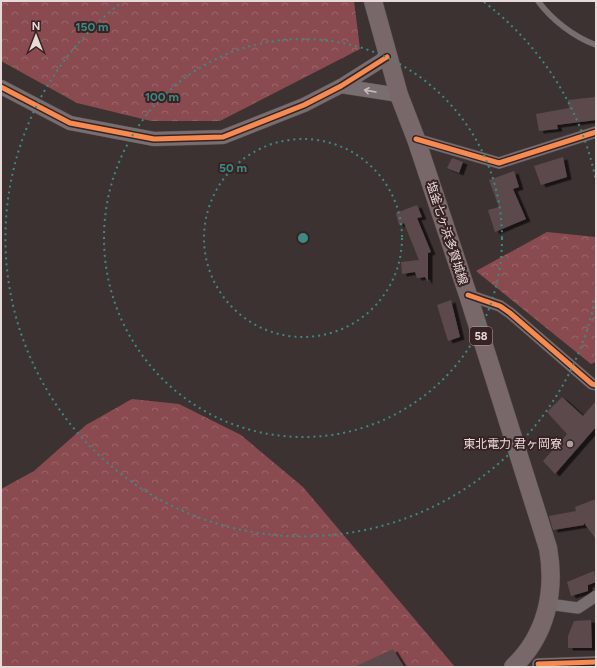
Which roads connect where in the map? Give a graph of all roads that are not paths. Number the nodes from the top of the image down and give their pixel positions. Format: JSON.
{"nodes":[{"id":1,"x":373,"y":1,"type":"edge"},
{"id":2,"x":538,"y":1,"type":"edge"},
{"id":3,"x":596,"y":46,"type":"edge"},
{"id":4,"x":387,"y":57,"type":"junction"},
{"id":5,"x":341,"y":86,"type":"junction"},
{"id":6,"x":1,"y":87,"type":"edge"},
{"id":7,"x":398,"y":95,"type":"junction"},
{"id":8,"x":596,"y":132,"type":"edge"},
{"id":9,"x":416,"y":139,"type":"junction"},
{"id":10,"x":468,"y":295,"type":"junction"},
{"id":11,"x":596,"y":385,"type":"edge"},
{"id":12,"x":596,"y":596,"type":"edge"},
{"id":13,"x":548,"y":604,"type":"junction"},
{"id":14,"x":531,"y":645,"type":"junction"},
{"id":15,"x":596,"y":662,"type":"edge"},
{"id":16,"x":538,"y":666,"type":"edge"},
{"id":17,"x":513,"y":667,"type":"edge"}],
"edges":[{"from":1,"to":4,"type":"main road","name":"塩釜七ヶ浜多賀城線","number":"58"},
{"from":2,"to":3,"type":"lane"},
{"from":4,"to":5,"type":"street"},
{"from":4,"to":7,"type":"main road","name":"塩釜七ヶ浜多賀城線","number":"58"},
{"from":5,"to":6,"type":"street"},
{"from":7,"to":5,"type":"street","one_way":true},
{"from":7,"to":9,"type":"main road","name":"塩釜七ヶ浜多賀城線","number":"58"},
{"from":8,"to":9,"type":"street"},
{"from":9,"to":10,"type":"main road","name":"塩釜七ヶ浜多賀城線","number":"58"},
{"from":10,"to":11,"type":"street"},
{"from":10,"to":13,"type":"main road","name":"塩釜七ヶ浜多賀城線","number":"58"},
{"from":12,"to":13,"type":"street"},
{"from":13,"to":14,"type":"main road","name":"塩釜七ヶ浜多賀城線","number":"58"},
{"from":14,"to":16,"type":"street"},
{"from":14,"to":17,"type":"main road","name":"塩釜七ヶ浜多賀城線","number":"58"},
{"from":15,"to":16,"type":"street"}]}
